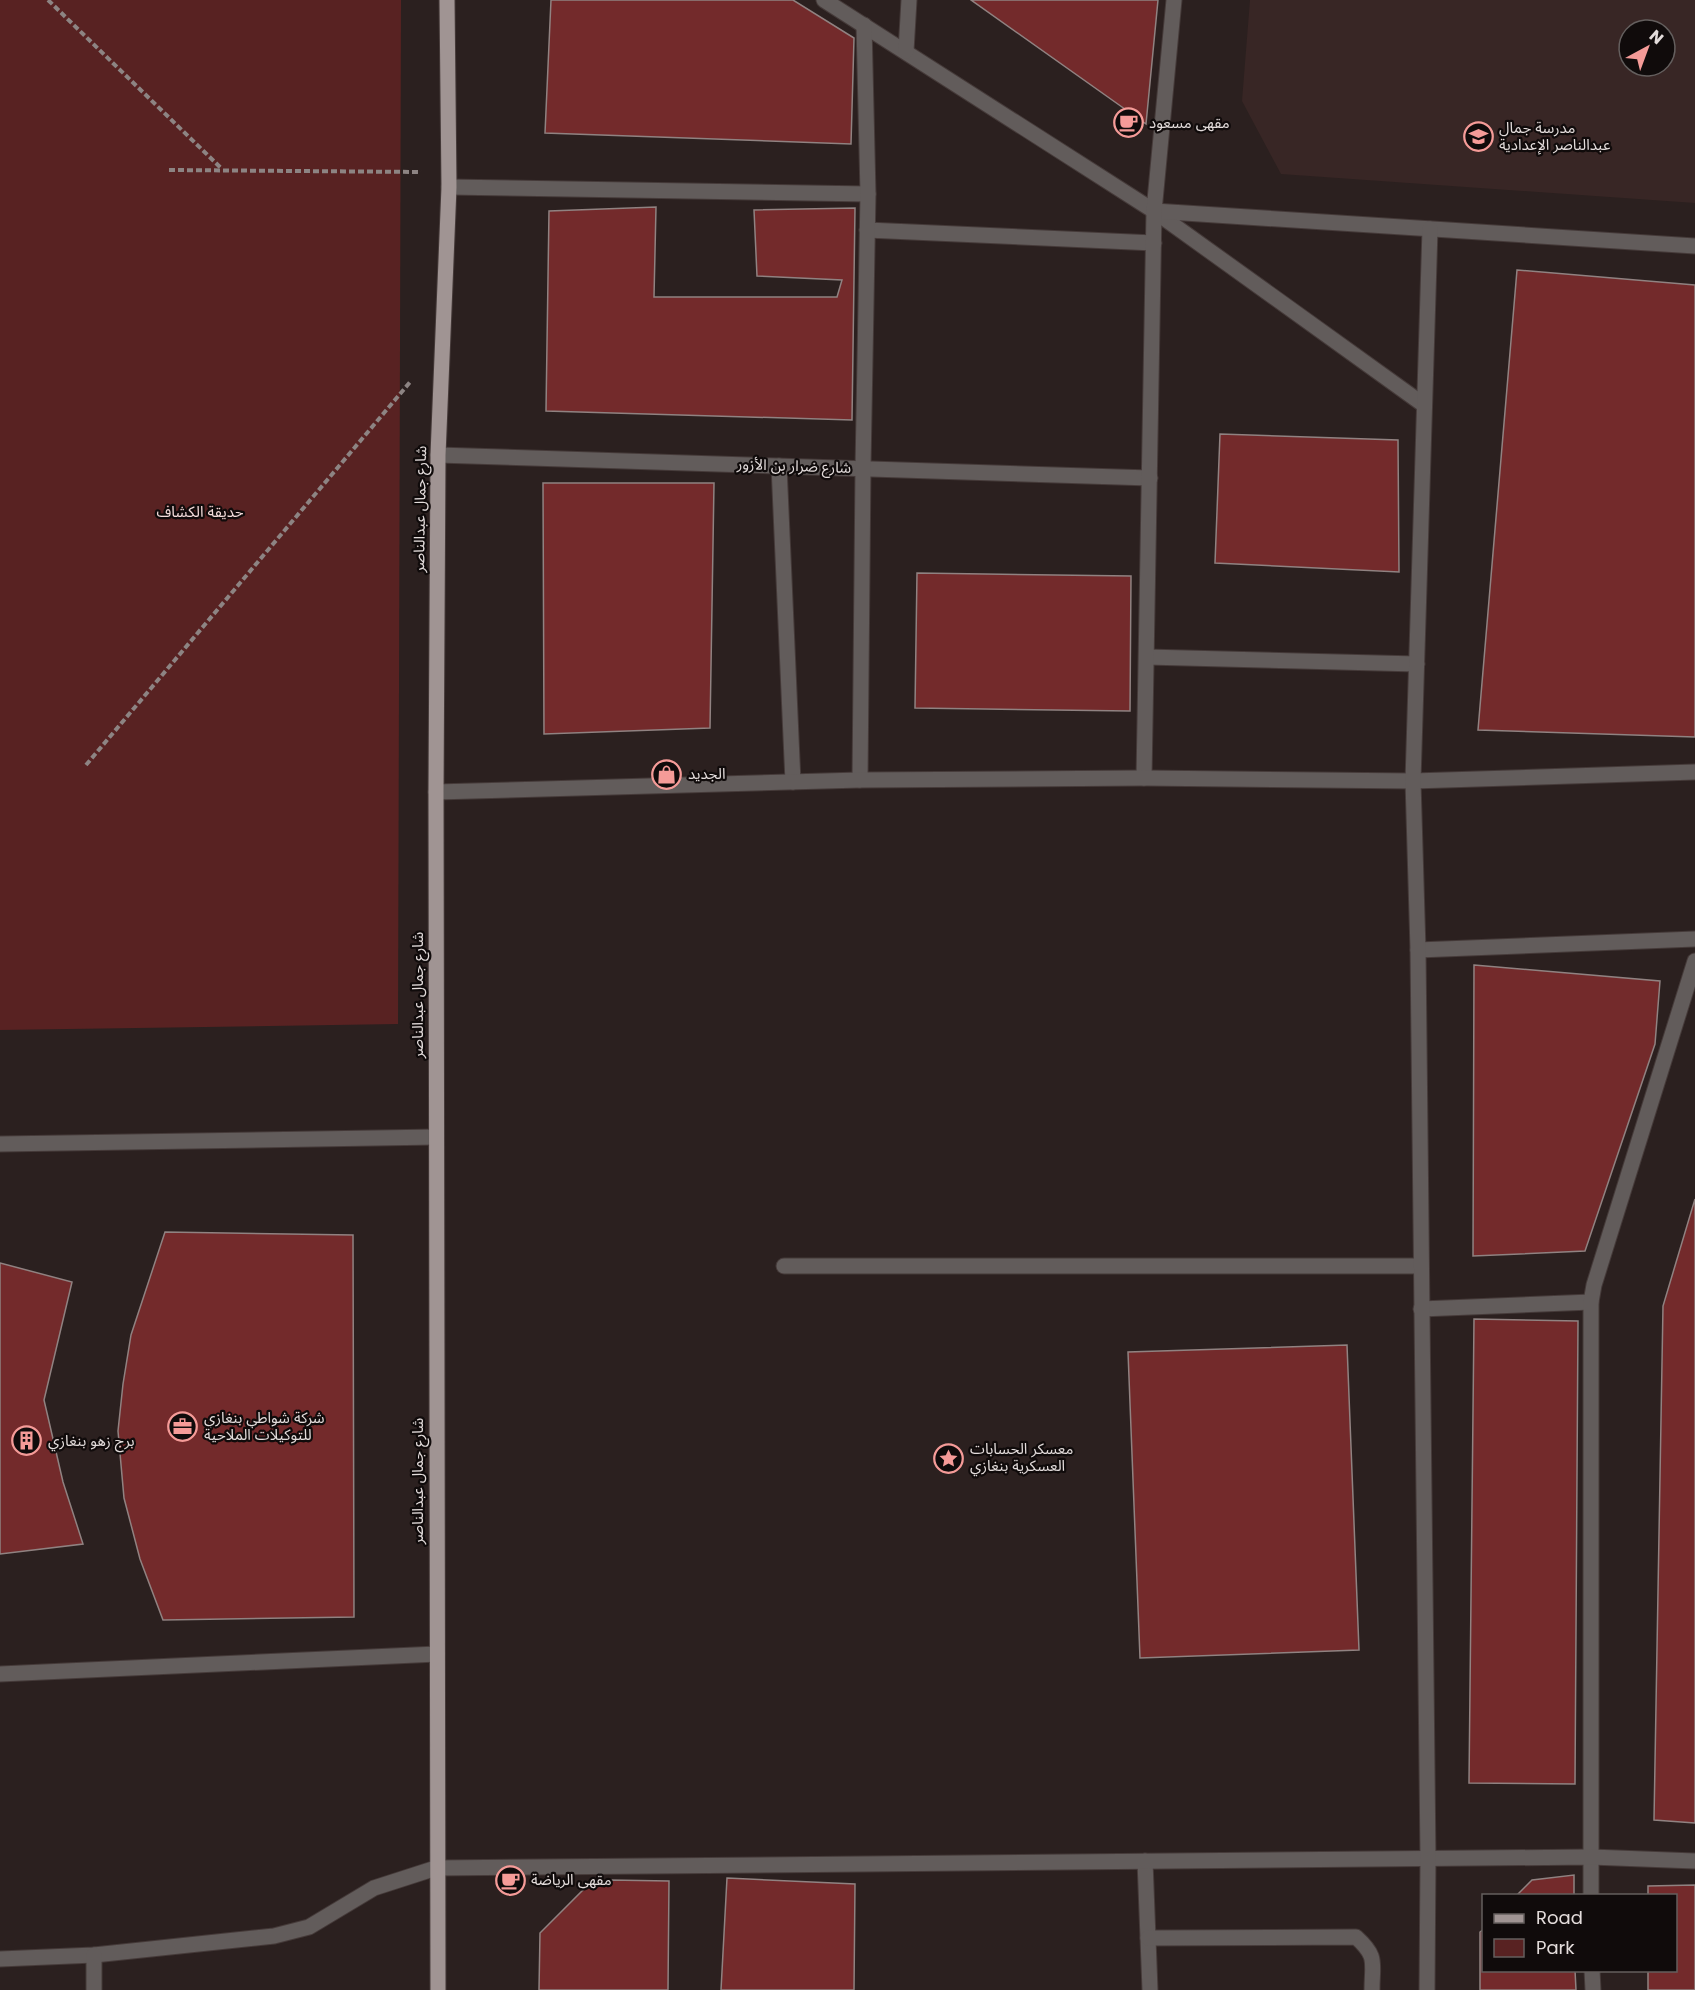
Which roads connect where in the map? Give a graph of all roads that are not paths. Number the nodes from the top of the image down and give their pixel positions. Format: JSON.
{"nodes":[{"id":1,"x":447,"y":0,"type":"edge"},
{"id":2,"x":824,"y":0,"type":"edge"},
{"id":3,"x":909,"y":0,"type":"edge"},
{"id":4,"x":1174,"y":0,"type":"edge"},
{"id":5,"x":864,"y":26,"type":"junction"},
{"id":6,"x":906,"y":51,"type":"junction"},
{"id":7,"x":449,"y":180,"type":"junction"},
{"id":8,"x":868,"y":194,"type":"junction"},
{"id":9,"x":1154,"y":211,"type":"junction"},
{"id":10,"x":1430,"y":229,"type":"junction"},
{"id":11,"x":867,"y":230,"type":"junction"},
{"id":12,"x":1154,"y":243,"type":"junction"},
{"id":13,"x":1695,"y":246,"type":"edge"},
{"id":14,"x":1424,"y":405,"type":"junction"},
{"id":15,"x":438,"y":455,"type":"junction"},
{"id":16,"x":779,"y":466,"type":"junction"},
{"id":17,"x":863,"y":468,"type":"junction"},
{"id":18,"x":1150,"y":478,"type":"junction"},
{"id":19,"x":1147,"y":657,"type":"junction"},
{"id":20,"x":1417,"y":664,"type":"junction"},
{"id":21,"x":1695,"y":772,"type":"edge"},
{"id":22,"x":1144,"y":778,"type":"junction"},
{"id":23,"x":860,"y":780,"type":"junction"},
{"id":24,"x":1413,"y":781,"type":"junction"},
{"id":25,"x":793,"y":782,"type":"junction"},
{"id":26,"x":436,"y":792,"type":"junction"},
{"id":27,"x":1695,"y":939,"type":"edge"},
{"id":28,"x":1418,"y":950,"type":"junction"},
{"id":29,"x":1695,"y":961,"type":"edge"},
{"id":30,"x":436,"y":1137,"type":"junction"},
{"id":31,"x":0,"y":1144,"type":"edge"},
{"id":32,"x":784,"y":1266,"type":"dead end"},
{"id":33,"x":1421,"y":1266,"type":"junction"},
{"id":34,"x":1591,"y":1302,"type":"junction"},
{"id":35,"x":1421,"y":1309,"type":"junction"},
{"id":36,"x":436,"y":1653,"type":"junction"},
{"id":37,"x":0,"y":1674,"type":"edge"},
{"id":38,"x":1591,"y":1857,"type":"junction"},
{"id":39,"x":1428,"y":1859,"type":"junction"},
{"id":40,"x":1145,"y":1861,"type":"junction"},
{"id":41,"x":1695,"y":1861,"type":"edge"},
{"id":42,"x":436,"y":1868,"type":"junction"},
{"id":43,"x":1591,"y":1894,"type":"edge"},
{"id":44,"x":1148,"y":1938,"type":"junction"},
{"id":45,"x":94,"y":1955,"type":"junction"},
{"id":46,"x":0,"y":1959,"type":"edge"},
{"id":47,"x":1592,"y":1972,"type":"edge"},
{"id":48,"x":94,"y":1990,"type":"edge"},
{"id":49,"x":438,"y":1990,"type":"edge"},
{"id":50,"x":1150,"y":1990,"type":"edge"},
{"id":51,"x":1372,"y":1990,"type":"edge"},
{"id":52,"x":1427,"y":1990,"type":"edge"},
{"id":53,"x":1593,"y":1990,"type":"edge"}],
"edges":[{"from":1,"to":7,"type":"main road","name":"شارع جمال عبدالناصر"},
{"from":2,"to":5,"type":"street"},
{"from":3,"to":6,"type":"street"},
{"from":4,"to":9,"type":"street"},
{"from":5,"to":6,"type":"street"},
{"from":5,"to":8,"type":"street"},
{"from":6,"to":9,"type":"street"},
{"from":7,"to":8,"type":"street"},
{"from":7,"to":15,"type":"main road","name":"شارع جمال عبدالناصر"},
{"from":8,"to":11,"type":"street"},
{"from":9,"to":10,"type":"street"},
{"from":9,"to":12,"type":"street"},
{"from":9,"to":14,"type":"street"},
{"from":10,"to":13,"type":"street"},
{"from":10,"to":14,"type":"street"},
{"from":11,"to":12,"type":"street"},
{"from":11,"to":17,"type":"street"},
{"from":12,"to":18,"type":"street"},
{"from":14,"to":20,"type":"street"},
{"from":15,"to":16,"type":"street","name":"شارع ضرار بن الأزور"},
{"from":15,"to":26,"type":"main road","name":"شارع جمال عبدالناصر"},
{"from":16,"to":17,"type":"street","name":"شارع ضرار بن الأزور"},
{"from":16,"to":25,"type":"street"},
{"from":17,"to":18,"type":"street","name":"شارع ضرار بن الأزور"},
{"from":17,"to":23,"type":"street"},
{"from":18,"to":19,"type":"street"},
{"from":19,"to":20,"type":"street"},
{"from":19,"to":22,"type":"street"},
{"from":20,"to":24,"type":"street"},
{"from":21,"to":24,"type":"street"},
{"from":22,"to":23,"type":"street"},
{"from":22,"to":24,"type":"street"},
{"from":23,"to":25,"type":"street"},
{"from":24,"to":28,"type":"street"},
{"from":25,"to":26,"type":"street"},
{"from":26,"to":30,"type":"main road","name":"شارع جمال عبدالناصر"},
{"from":27,"to":28,"type":"street"},
{"from":28,"to":33,"type":"street"},
{"from":29,"to":34,"type":"street"},
{"from":30,"to":31,"type":"street"},
{"from":30,"to":36,"type":"main road","name":"شارع جمال عبدالناصر"},
{"from":32,"to":33,"type":"street"},
{"from":33,"to":35,"type":"street"},
{"from":34,"to":35,"type":"street"},
{"from":34,"to":38,"type":"street"},
{"from":35,"to":39,"type":"street"},
{"from":36,"to":37,"type":"street"},
{"from":36,"to":42,"type":"main road","name":"شارع جمال عبدالناصر"},
{"from":38,"to":39,"type":"street"},
{"from":38,"to":41,"type":"street"},
{"from":38,"to":43,"type":"street"},
{"from":39,"to":40,"type":"street"},
{"from":39,"to":52,"type":"street"},
{"from":40,"to":42,"type":"street"},
{"from":40,"to":44,"type":"street"},
{"from":42,"to":45,"type":"street"},
{"from":42,"to":49,"type":"main road","name":"شارع جمال عبدالناصر"},
{"from":44,"to":50,"type":"street"},
{"from":44,"to":51,"type":"street"},
{"from":45,"to":46,"type":"street"},
{"from":45,"to":48,"type":"street"},
{"from":47,"to":53,"type":"street"}]}
